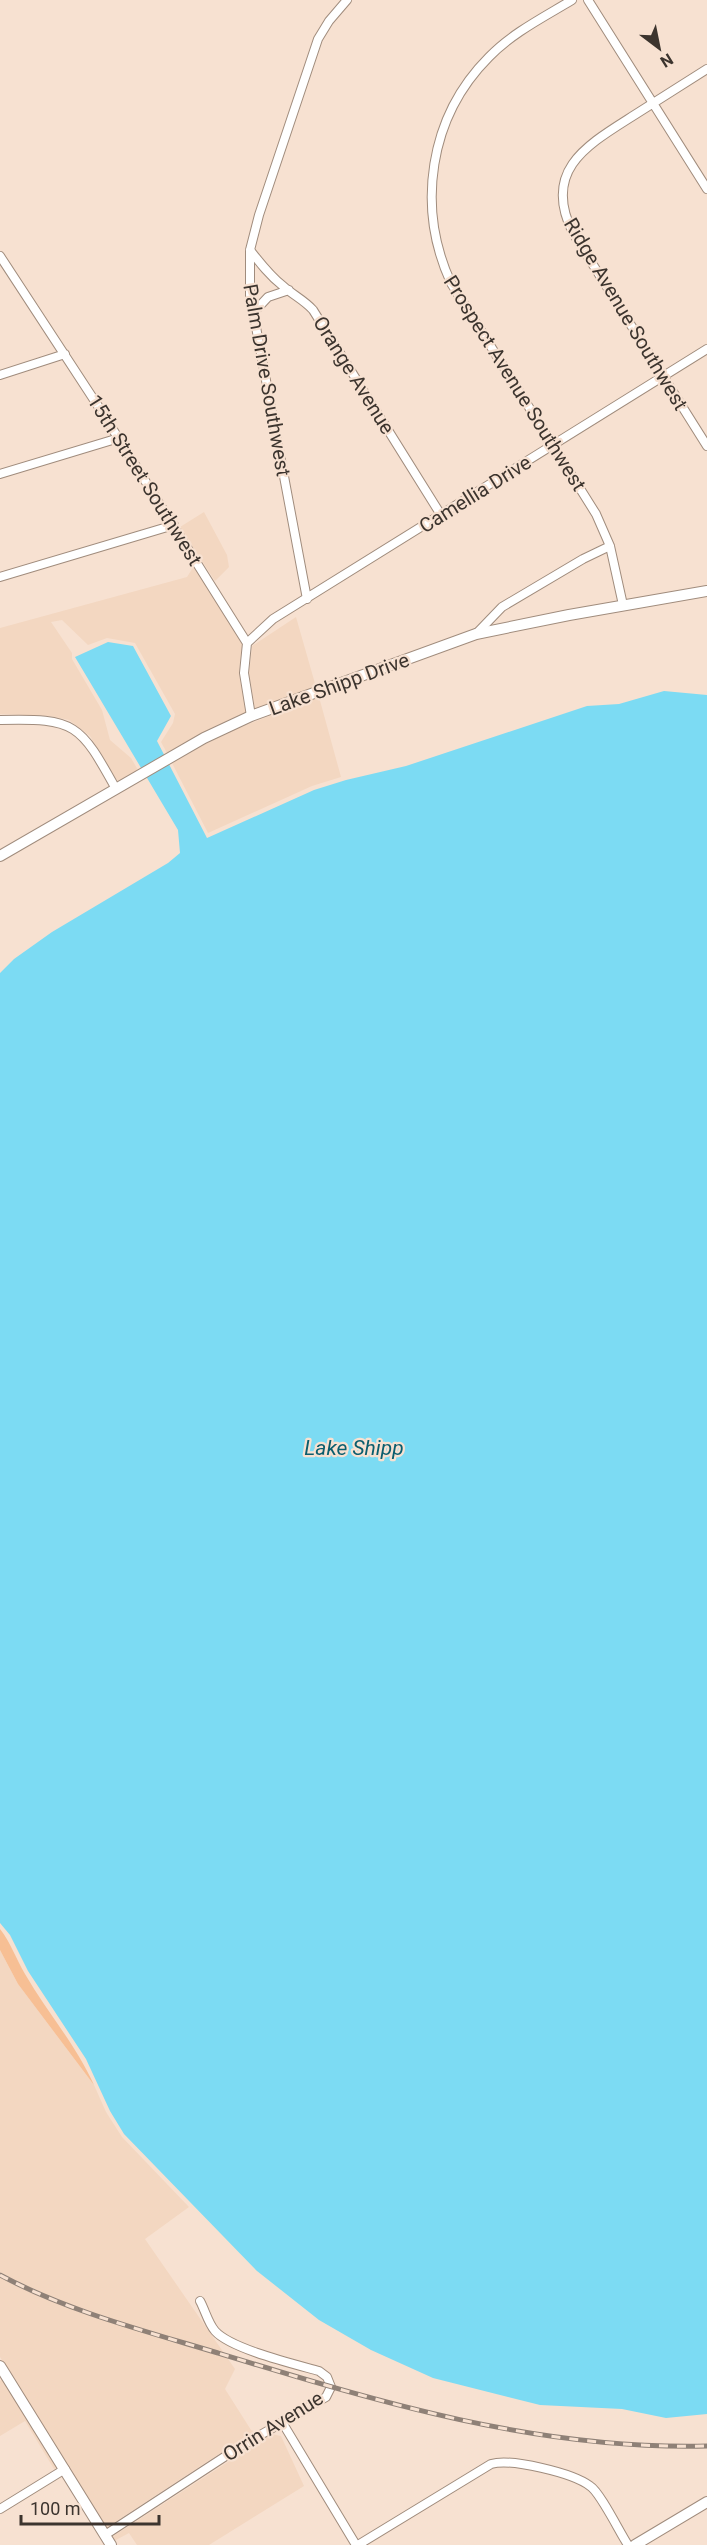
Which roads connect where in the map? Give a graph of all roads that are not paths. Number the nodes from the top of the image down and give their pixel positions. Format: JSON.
{"nodes":[{"id":1,"x":347,"y":0,"type":"edge"},
{"id":2,"x":572,"y":0,"type":"edge"},
{"id":3,"x":588,"y":0,"type":"edge"},
{"id":4,"x":707,"y":69,"type":"edge"},
{"id":5,"x":653,"y":104,"type":"junction"},
{"id":6,"x":707,"y":189,"type":"edge"},
{"id":7,"x":250,"y":250,"type":"junction"},
{"id":8,"x":0,"y":256,"type":"edge"},
{"id":9,"x":289,"y":290,"type":"junction"},
{"id":10,"x":254,"y":312,"type":"junction"},
{"id":11,"x":707,"y":349,"type":"edge"},
{"id":12,"x":65,"y":354,"type":"junction"},
{"id":13,"x":0,"y":375,"type":"edge"},
{"id":14,"x":662,"y":376,"type":"junction"},
{"id":15,"x":118,"y":438,"type":"junction"},
{"id":16,"x":552,"y":445,"type":"junction"},
{"id":17,"x":707,"y":446,"type":"edge"},
{"id":18,"x":0,"y":474,"type":"edge"},
{"id":19,"x":441,"y":515,"type":"junction"},
{"id":20,"x":174,"y":525,"type":"junction"},
{"id":21,"x":610,"y":546,"type":"junction"},
{"id":22,"x":0,"y":577,"type":"edge"},
{"id":23,"x":707,"y":591,"type":"edge"},
{"id":24,"x":307,"y":599,"type":"junction"},
{"id":25,"x":623,"y":605,"type":"junction"},
{"id":26,"x":476,"y":634,"type":"junction"},
{"id":27,"x":247,"y":643,"type":"junction"},
{"id":28,"x":251,"y":716,"type":"junction"},
{"id":29,"x":0,"y":720,"type":"edge"},
{"id":30,"x":121,"y":786,"type":"junction"},
{"id":31,"x":0,"y":856,"type":"edge"},
{"id":32,"x":200,"y":2301,"type":"dead end"},
{"id":33,"x":1,"y":2371,"type":"edge"},
{"id":34,"x":282,"y":2422,"type":"junction"},
{"id":35,"x":65,"y":2469,"type":"junction"},
{"id":36,"x":707,"y":2502,"type":"edge"},
{"id":37,"x":0,"y":2509,"type":"edge"},
{"id":38,"x":108,"y":2540,"type":"edge"},
{"id":39,"x":357,"y":2545,"type":"edge"},
{"id":40,"x":628,"y":2545,"type":"edge"},
{"id":41,"x":635,"y":2545,"type":"edge"}],
"edges":[{"from":1,"to":7,"type":"street","name":"Palm Drive Southwest"},
{"from":2,"to":16,"type":"street","name":"Prospect Avenue Southwest"},
{"from":3,"to":5,"type":"street"},
{"from":4,"to":5,"type":"street","name":"Ridge Avenue Southwest"},
{"from":5,"to":6,"type":"street"},
{"from":5,"to":14,"type":"street","name":"Ridge Avenue Southwest"},
{"from":7,"to":9,"type":"street","name":"Orange Avenue"},
{"from":7,"to":10,"type":"street","name":"Palm Drive Southwest"},
{"from":8,"to":12,"type":"street","name":"15th Street Southwest"},
{"from":9,"to":10,"type":"street"},
{"from":9,"to":19,"type":"street","name":"Orange Avenue"},
{"from":10,"to":24,"type":"street","name":"Palm Drive Southwest"},
{"from":11,"to":14,"type":"street","name":"Camellia Drive"},
{"from":12,"to":13,"type":"street"},
{"from":12,"to":15,"type":"street","name":"15th Street Southwest"},
{"from":14,"to":16,"type":"street","name":"Camellia Drive"},
{"from":14,"to":17,"type":"street","name":"Ridge Avenue Southwest"},
{"from":15,"to":18,"type":"street"},
{"from":15,"to":20,"type":"street","name":"15th Street Southwest"},
{"from":16,"to":19,"type":"street","name":"Camellia Drive"},
{"from":16,"to":21,"type":"street","name":"Prospect Avenue Southwest"},
{"from":19,"to":24,"type":"street","name":"Camellia Drive"},
{"from":20,"to":22,"type":"street"},
{"from":20,"to":27,"type":"street","name":"15th Street Southwest"},
{"from":21,"to":25,"type":"street","name":"Prospect Avenue Southwest"},
{"from":21,"to":26,"type":"street"},
{"from":23,"to":25,"type":"street","name":"Lake Shipp Drive"},
{"from":24,"to":27,"type":"street","name":"Camellia Drive"},
{"from":25,"to":26,"type":"street","name":"Lake Shipp Drive"},
{"from":26,"to":28,"type":"street","name":"Lake Shipp Drive"},
{"from":27,"to":28,"type":"street"},
{"from":28,"to":30,"type":"street","name":"Lake Shipp Drive"},
{"from":29,"to":30,"type":"street"},
{"from":30,"to":31,"type":"street","name":"Lake Shipp Drive"},
{"from":32,"to":34,"type":"street","name":"Orrin Avenue"},
{"from":33,"to":35,"type":"street"},
{"from":34,"to":38,"type":"street","name":"Orrin Avenue"},
{"from":34,"to":39,"type":"street"},
{"from":35,"to":37,"type":"street"},
{"from":35,"to":38,"type":"street"},
{"from":36,"to":41,"type":"street"},
{"from":39,"to":40,"type":"street"}]}
